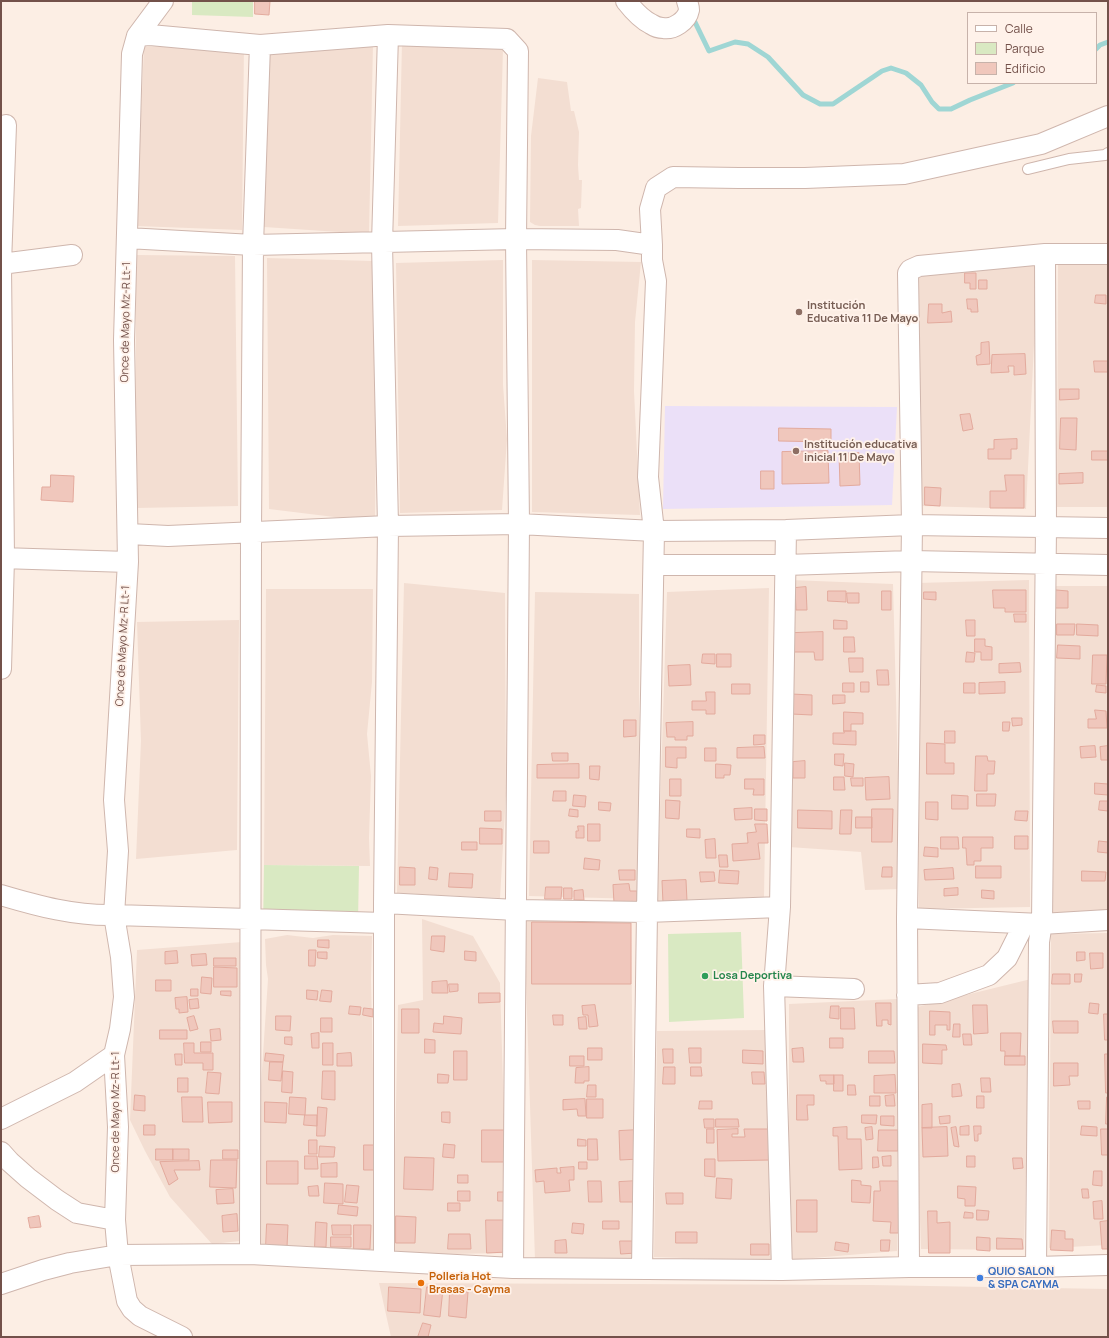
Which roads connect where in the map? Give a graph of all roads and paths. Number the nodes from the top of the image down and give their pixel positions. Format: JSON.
{"nodes":[{"id":1,"x":163,"y":1,"type":"edge"},
{"id":2,"x":626,"y":1,"type":"edge"},
{"id":3,"x":687,"y":1,"type":"edge"},
{"id":4,"x":388,"y":35,"type":"junction"},
{"id":5,"x":137,"y":36,"type":"junction"},
{"id":6,"x":260,"y":45,"type":"junction"},
{"id":7,"x":1108,"y":116,"type":"edge"},
{"id":8,"x":6,"y":125,"type":"dead end"},
{"id":9,"x":1108,"y":153,"type":"edge"},
{"id":10,"x":1028,"y":169,"type":"dead end"},
{"id":11,"x":128,"y":238,"type":"junction"},
{"id":12,"x":516,"y":239,"type":"junction"},
{"id":13,"x":382,"y":243,"type":"junction"},
{"id":14,"x":253,"y":245,"type":"junction"},
{"id":15,"x":652,"y":246,"type":"junction"},
{"id":16,"x":1045,"y":254,"type":"junction"},
{"id":17,"x":1108,"y":254,"type":"edge"},
{"id":18,"x":72,"y":255,"type":"dead end"},
{"id":19,"x":1,"y":265,"type":"edge"},
{"id":20,"x":519,"y":524,"type":"junction"},
{"id":21,"x":912,"y":525,"type":"junction"},
{"id":22,"x":388,"y":526,"type":"junction"},
{"id":23,"x":1046,"y":528,"type":"junction"},
{"id":24,"x":1108,"y":528,"type":"edge"},
{"id":25,"x":786,"y":530,"type":"junction"},
{"id":26,"x":251,"y":531,"type":"junction"},
{"id":27,"x":654,"y":531,"type":"junction"},
{"id":28,"x":129,"y":534,"type":"junction"},
{"id":29,"x":3,"y":558,"type":"edge"},
{"id":30,"x":912,"y":561,"type":"junction"},
{"id":31,"x":128,"y":562,"type":"junction"},
{"id":32,"x":1046,"y":564,"type":"junction"},
{"id":33,"x":654,"y":565,"type":"junction"},
{"id":34,"x":785,"y":565,"type":"junction"},
{"id":35,"x":1108,"y":565,"type":"edge"},
{"id":36,"x":1,"y":669,"type":"edge"},
{"id":37,"x":1,"y":895,"type":"edge"},
{"id":38,"x":780,"y":907,"type":"junction"},
{"id":39,"x":516,"y":910,"type":"junction"},
{"id":40,"x":647,"y":912,"type":"junction"},
{"id":41,"x":384,"y":913,"type":"junction"},
{"id":42,"x":114,"y":915,"type":"junction"},
{"id":43,"x":907,"y":918,"type":"junction"},
{"id":44,"x":251,"y":919,"type":"junction"},
{"id":45,"x":1108,"y":920,"type":"edge"},
{"id":46,"x":1033,"y":924,"type":"junction"},
{"id":47,"x":774,"y":986,"type":"junction"},
{"id":48,"x":854,"y":989,"type":"dead end"},
{"id":49,"x":907,"y":995,"type":"junction"},
{"id":50,"x":114,"y":1055,"type":"junction"},
{"id":51,"x":1,"y":1119,"type":"edge"},
{"id":52,"x":1,"y":1152,"type":"edge"},
{"id":53,"x":115,"y":1220,"type":"junction"},
{"id":54,"x":250,"y":1254,"type":"junction"},
{"id":55,"x":118,"y":1255,"type":"junction"},
{"id":56,"x":384,"y":1261,"type":"junction"},
{"id":57,"x":1108,"y":1265,"type":"edge"},
{"id":58,"x":909,"y":1267,"type":"junction"},
{"id":59,"x":1036,"y":1267,"type":"junction"},
{"id":60,"x":513,"y":1268,"type":"junction"},
{"id":61,"x":642,"y":1269,"type":"junction"},
{"id":62,"x":782,"y":1270,"type":"junction"},
{"id":63,"x":1,"y":1284,"type":"edge"},
{"id":64,"x":182,"y":1337,"type":"edge"}],
"edges":[{"from":1,"to":5,"type":"street"},
{"from":2,"to":3,"type":"street"},
{"from":4,"to":6,"type":"street"},
{"from":4,"to":12,"type":"street"},
{"from":4,"to":13,"type":"street"},
{"from":5,"to":6,"type":"street"},
{"from":5,"to":11,"type":"street","name":"Once de Mayo Mz-R Lt-1"},
{"from":6,"to":14,"type":"street"},
{"from":7,"to":15,"type":"street"},
{"from":8,"to":19,"type":"street"},
{"from":9,"to":10,"type":"lane"},
{"from":11,"to":14,"type":"street"},
{"from":11,"to":28,"type":"street","name":"Once de Mayo Mz-R Lt-1"},
{"from":12,"to":13,"type":"street"},
{"from":12,"to":15,"type":"street"},
{"from":12,"to":20,"type":"street"},
{"from":13,"to":14,"type":"street"},
{"from":13,"to":22,"type":"street"},
{"from":14,"to":26,"type":"street"},
{"from":15,"to":27,"type":"street"},
{"from":16,"to":17,"type":"street"},
{"from":16,"to":21,"type":"street"},
{"from":16,"to":23,"type":"street"},
{"from":18,"to":19,"type":"street"},
{"from":19,"to":29,"type":"street"},
{"from":20,"to":22,"type":"street"},
{"from":20,"to":27,"type":"street"},
{"from":20,"to":39,"type":"street"},
{"from":21,"to":23,"type":"street"},
{"from":21,"to":25,"type":"street"},
{"from":21,"to":30,"type":"street"},
{"from":22,"to":26,"type":"street"},
{"from":22,"to":41,"type":"street"},
{"from":23,"to":24,"type":"street"},
{"from":23,"to":32,"type":"street"},
{"from":25,"to":27,"type":"street"},
{"from":25,"to":34,"type":"street"},
{"from":26,"to":28,"type":"street"},
{"from":26,"to":44,"type":"street"},
{"from":27,"to":33,"type":"street"},
{"from":28,"to":31,"type":"street","name":"Once de Mayo Mz-R Lt-1"},
{"from":29,"to":31,"type":"street"},
{"from":29,"to":36,"type":"street"},
{"from":30,"to":32,"type":"street"},
{"from":30,"to":34,"type":"street"},
{"from":30,"to":43,"type":"street"},
{"from":31,"to":42,"type":"street","name":"Once de Mayo Mz-R Lt-1"},
{"from":32,"to":35,"type":"street"},
{"from":32,"to":46,"type":"street"},
{"from":33,"to":34,"type":"street"},
{"from":33,"to":40,"type":"street"},
{"from":34,"to":38,"type":"street"},
{"from":37,"to":42,"type":"street"},
{"from":38,"to":40,"type":"street"},
{"from":38,"to":47,"type":"street"},
{"from":39,"to":40,"type":"street"},
{"from":39,"to":41,"type":"street"},
{"from":39,"to":60,"type":"street"},
{"from":40,"to":61,"type":"street"},
{"from":41,"to":44,"type":"street"},
{"from":41,"to":56,"type":"street"},
{"from":42,"to":44,"type":"street"},
{"from":42,"to":50,"type":"street","name":"Once de Mayo Mz-R Lt-1"},
{"from":43,"to":46,"type":"street"},
{"from":43,"to":49,"type":"street"},
{"from":44,"to":54,"type":"street"},
{"from":45,"to":46,"type":"street"},
{"from":46,"to":49,"type":"street"},
{"from":46,"to":59,"type":"street"},
{"from":47,"to":48,"type":"street"},
{"from":47,"to":62,"type":"street"},
{"from":49,"to":58,"type":"street"},
{"from":50,"to":51,"type":"street"},
{"from":50,"to":53,"type":"street","name":"Once de Mayo Mz-R Lt-1"},
{"from":52,"to":53,"type":"street"},
{"from":53,"to":55,"type":"street","name":"Once de Mayo Mz-R Lt-1"},
{"from":54,"to":55,"type":"street"},
{"from":54,"to":56,"type":"street"},
{"from":55,"to":63,"type":"street"},
{"from":55,"to":64,"type":"street","name":"Once de Mayo Mz-R Lt-1"},
{"from":56,"to":60,"type":"street"},
{"from":57,"to":59,"type":"street"},
{"from":58,"to":59,"type":"street"},
{"from":58,"to":62,"type":"street"},
{"from":60,"to":61,"type":"street"},
{"from":61,"to":62,"type":"street"}]}
